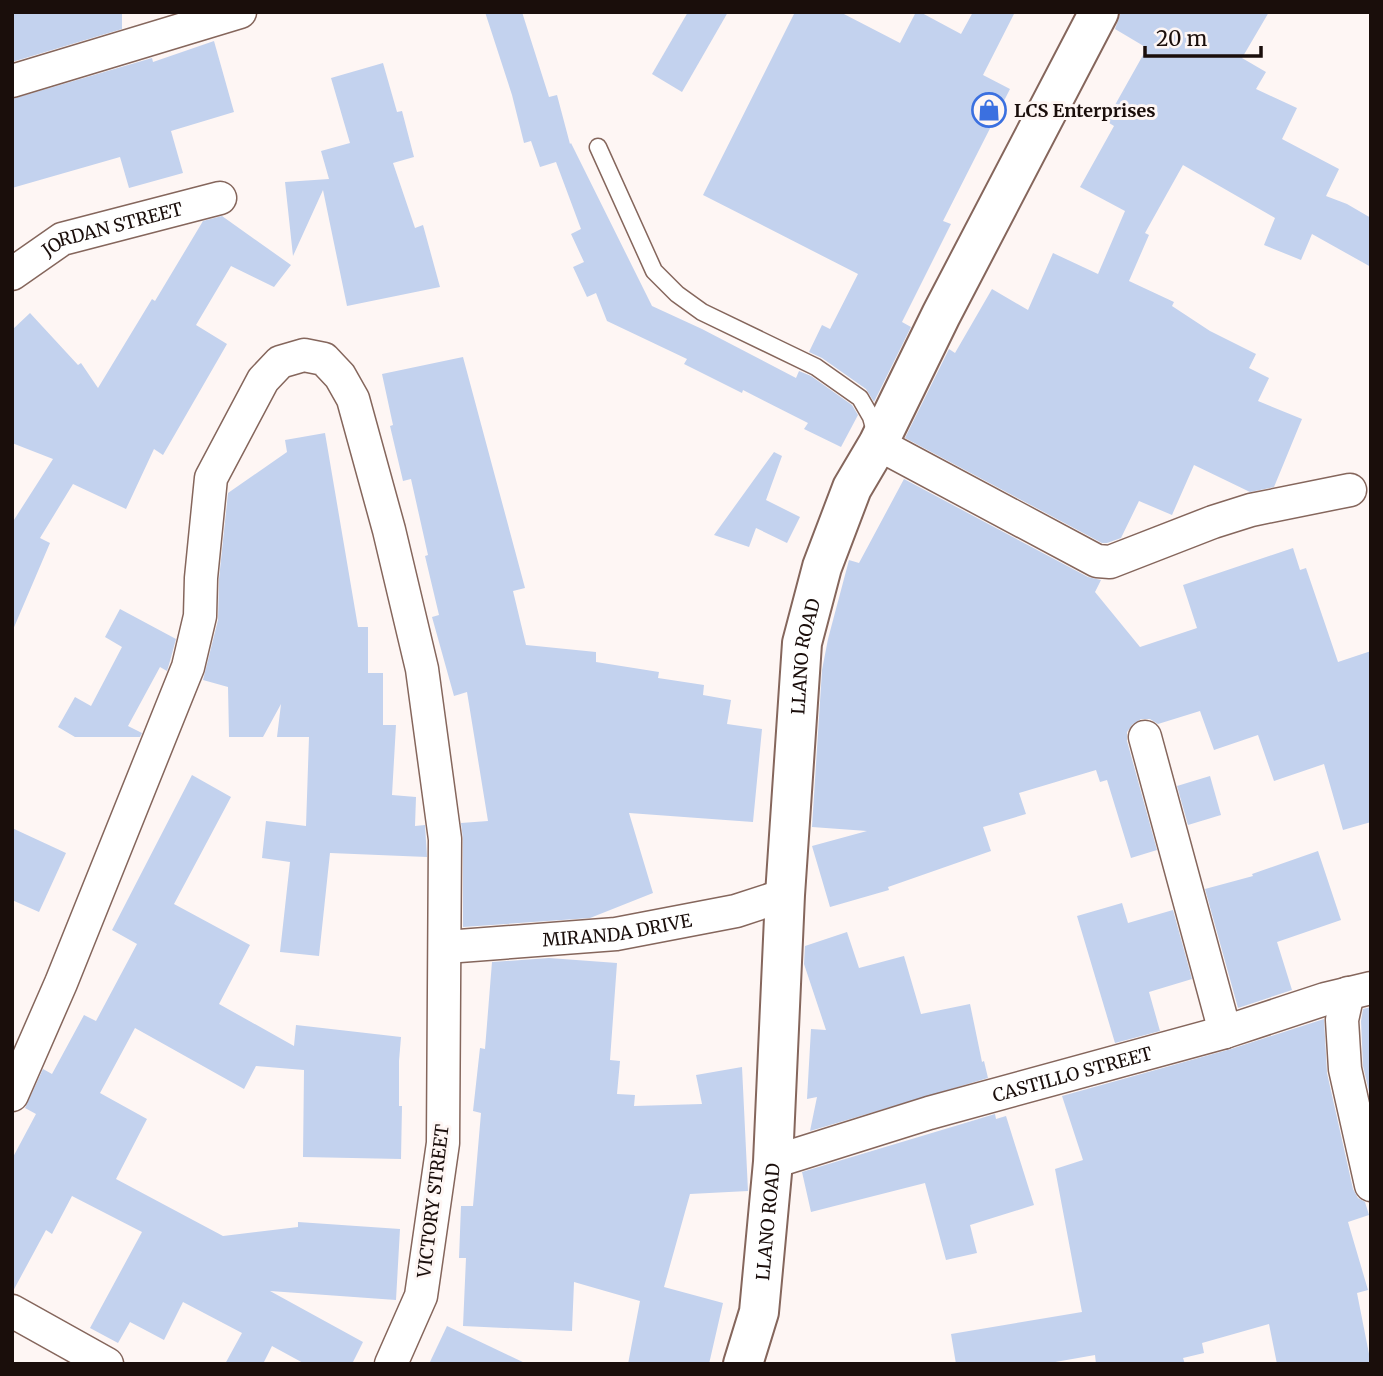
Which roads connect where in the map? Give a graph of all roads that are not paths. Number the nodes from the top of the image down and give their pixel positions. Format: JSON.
{"nodes":[{"id":1,"x":240,"y":12,"type":"edge"},
{"id":2,"x":1099,"y":12,"type":"edge"},
{"id":3,"x":12,"y":81,"type":"edge"},
{"id":4,"x":598,"y":146,"type":"dead end"},
{"id":5,"x":220,"y":198,"type":"dead end"},
{"id":6,"x":12,"y":274,"type":"edge"},
{"id":7,"x":878,"y":444,"type":"junction"},
{"id":8,"x":1350,"y":490,"type":"dead end"},
{"id":9,"x":1145,"y":737,"type":"dead end"},
{"id":10,"x":785,"y":895,"type":"junction"},
{"id":11,"x":446,"y":947,"type":"junction"},
{"id":12,"x":1359,"y":990,"type":"edge"},
{"id":13,"x":1225,"y":1032,"type":"junction"},
{"id":14,"x":12,"y":1095,"type":"edge"},
{"id":15,"x":773,"y":1161,"type":"junction"},
{"id":16,"x":1371,"y":1185,"type":"edge"},
{"id":17,"x":12,"y":1311,"type":"edge"},
{"id":18,"x":107,"y":1364,"type":"edge"},
{"id":19,"x":391,"y":1364,"type":"edge"},
{"id":20,"x":743,"y":1364,"type":"edge"}],
"edges":[{"from":1,"to":3,"type":"street"},
{"from":2,"to":7,"type":"main road","name":"LLANO ROAD"},
{"from":4,"to":7,"type":"lane"},
{"from":5,"to":6,"type":"street","name":"JORDAN STREET"},
{"from":7,"to":8,"type":"street"},
{"from":7,"to":10,"type":"main road","name":"LLANO ROAD"},
{"from":9,"to":13,"type":"street"},
{"from":10,"to":11,"type":"street","name":"MIRANDA DRIVE"},
{"from":10,"to":15,"type":"main road","name":"LLANO ROAD"},
{"from":11,"to":14,"type":"street","name":"VICTORY STREET"},
{"from":11,"to":19,"type":"street","name":"VICTORY STREET"},
{"from":12,"to":13,"type":"street","name":"CASTILLO STREET"},
{"from":12,"to":16,"type":"street"},
{"from":13,"to":15,"type":"street","name":"CASTILLO STREET"},
{"from":15,"to":20,"type":"main road","name":"LLANO ROAD"},
{"from":17,"to":18,"type":"street"}]}
